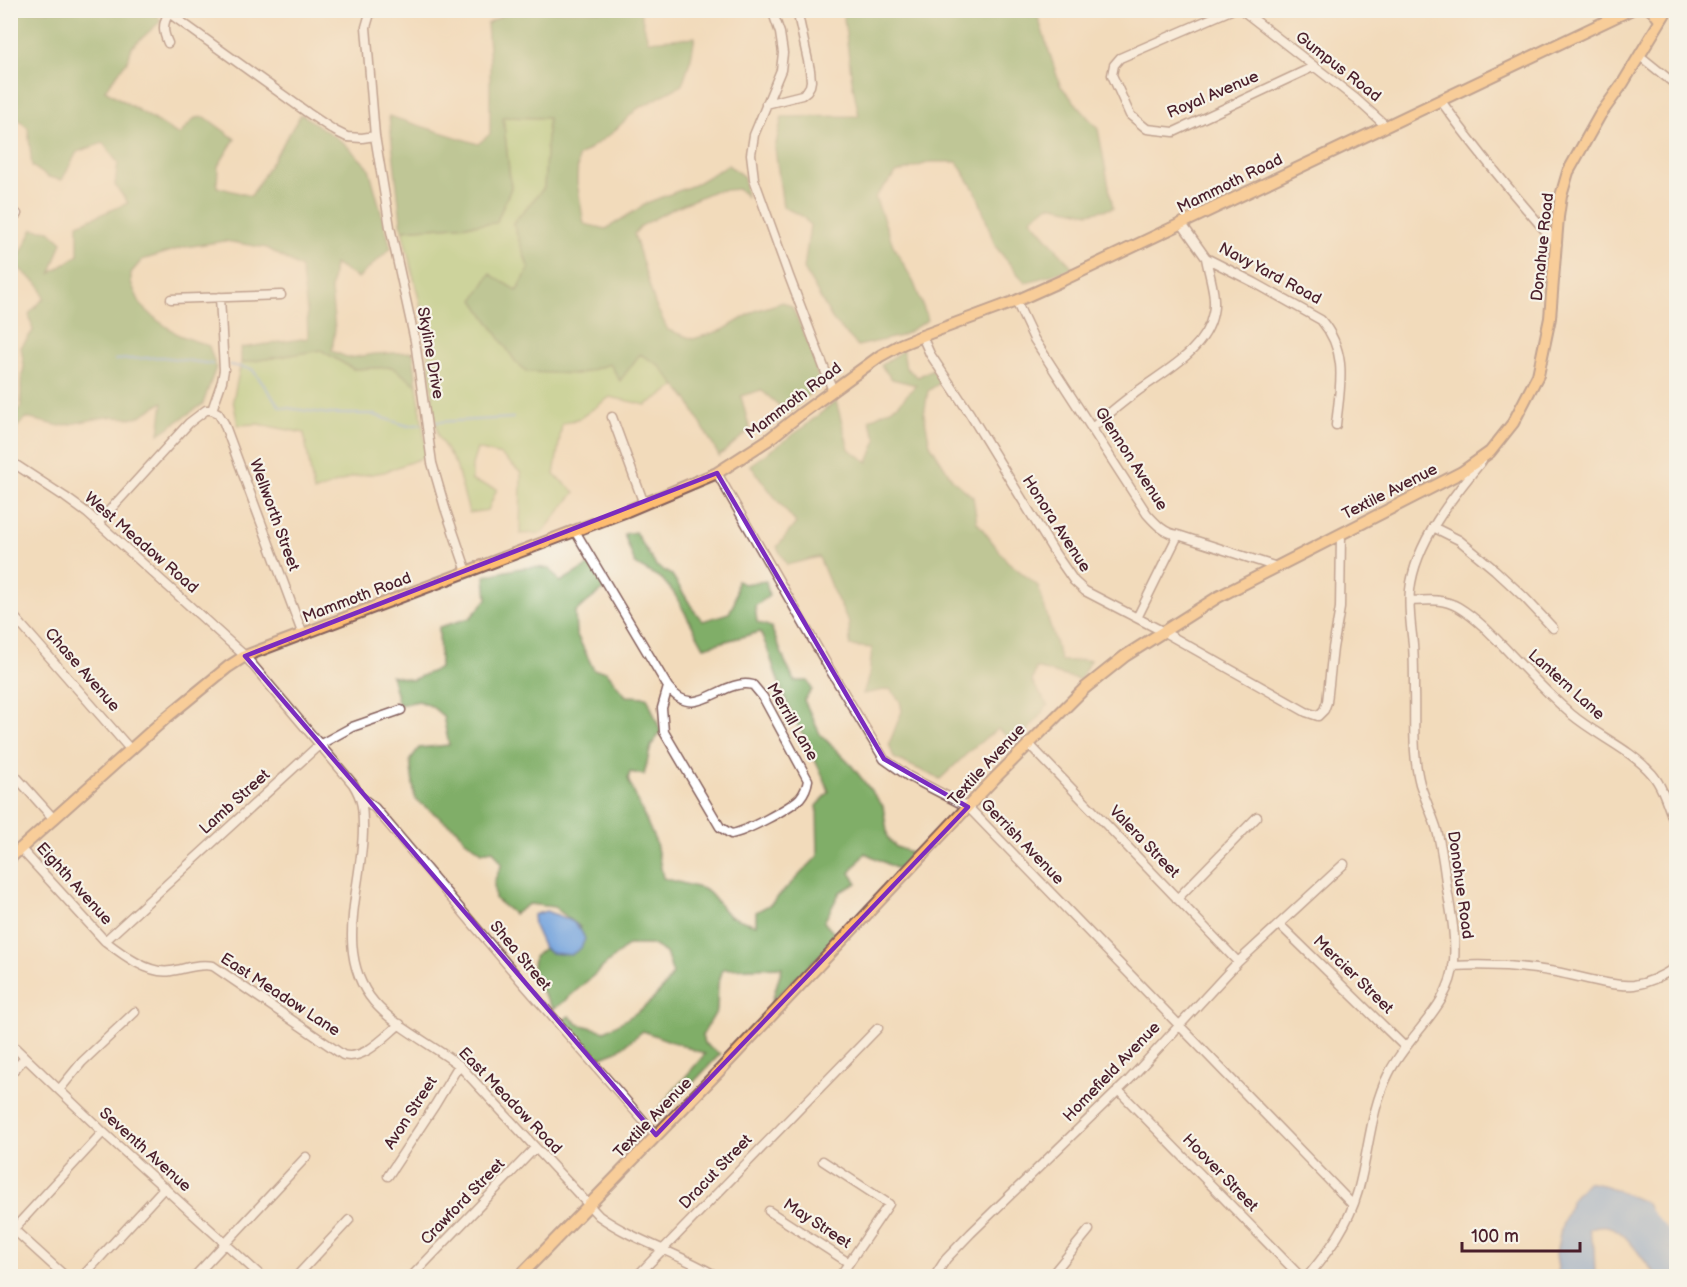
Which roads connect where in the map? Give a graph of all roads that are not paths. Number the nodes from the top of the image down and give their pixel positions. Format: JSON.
{"nodes":[{"id":1,"x":371,"y":10,"type":"edge"},
{"id":2,"x":772,"y":10,"type":"edge"},
{"id":3,"x":797,"y":10,"type":"edge"},
{"id":4,"x":1231,"y":10,"type":"edge"},
{"id":5,"x":1242,"y":10,"type":"edge"},
{"id":6,"x":1630,"y":10,"type":"edge"},
{"id":7,"x":1651,"y":10,"type":"edge"},
{"id":8,"x":168,"y":12,"type":"edge"},
{"id":9,"x":1663,"y":15,"type":"edge"},
{"id":10,"x":168,"y":43,"type":"dead end"},
{"id":11,"x":1640,"y":56,"type":"junction"},
{"id":12,"x":1313,"y":67,"type":"junction"},
{"id":13,"x":1677,"y":85,"type":"edge"},
{"id":14,"x":1441,"y":101,"type":"junction"},
{"id":15,"x":766,"y":104,"type":"junction"},
{"id":16,"x":1386,"y":126,"type":"junction"},
{"id":17,"x":375,"y":136,"type":"junction"},
{"id":18,"x":1182,"y":224,"type":"junction"},
{"id":19,"x":1557,"y":244,"type":"junction"},
{"id":20,"x":1206,"y":258,"type":"junction"},
{"id":21,"x":281,"y":295,"type":"dead end"},
{"id":22,"x":220,"y":297,"type":"junction"},
{"id":23,"x":171,"y":299,"type":"dead end"},
{"id":24,"x":1016,"y":300,"type":"junction"},
{"id":25,"x":922,"y":336,"type":"junction"},
{"id":26,"x":833,"y":391,"type":"junction"},
{"id":27,"x":212,"y":411,"type":"junction"},
{"id":28,"x":612,"y":417,"type":"dead end"},
{"id":29,"x":1336,"y":425,"type":"dead end"},
{"id":30,"x":1092,"y":428,"type":"junction"},
{"id":31,"x":1490,"y":452,"type":"junction"},
{"id":32,"x":10,"y":461,"type":"edge"},
{"id":33,"x":717,"y":473,"type":"junction"},
{"id":34,"x":644,"y":504,"type":"junction"},
{"id":35,"x":98,"y":523,"type":"junction"},
{"id":36,"x":1433,"y":527,"type":"junction"},
{"id":37,"x":575,"y":531,"type":"junction"},
{"id":38,"x":1341,"y":534,"type":"junction"},
{"id":39,"x":1178,"y":535,"type":"junction"},
{"id":40,"x":1277,"y":567,"type":"junction"},
{"id":41,"x":467,"y":572,"type":"junction"},
{"id":42,"x":1410,"y":601,"type":"junction"},
{"id":43,"x":10,"y":612,"type":"edge"},
{"id":44,"x":1137,"y":618,"type":"junction"},
{"id":45,"x":1553,"y":628,"type":"dead end"},
{"id":46,"x":1162,"y":631,"type":"junction"},
{"id":47,"x":303,"y":635,"type":"junction"},
{"id":48,"x":245,"y":656,"type":"junction"},
{"id":49,"x":668,"y":687,"type":"junction"},
{"id":50,"x":401,"y":710,"type":"dead end"},
{"id":51,"x":1028,"y":743,"type":"junction"},
{"id":52,"x":320,"y":745,"type":"junction"},
{"id":53,"x":130,"y":749,"type":"junction"},
{"id":54,"x":10,"y":770,"type":"edge"},
{"id":55,"x":361,"y":796,"type":"junction"},
{"id":56,"x":968,"y":807,"type":"junction"},
{"id":57,"x":1257,"y":817,"type":"dead end"},
{"id":58,"x":53,"y":818,"type":"junction"},
{"id":59,"x":1677,"y":827,"type":"edge"},
{"id":60,"x":20,"y":848,"type":"junction"},
{"id":61,"x":10,"y":858,"type":"edge"},
{"id":62,"x":1344,"y":864,"type":"dead end"},
{"id":63,"x":1177,"y":899,"type":"junction"},
{"id":64,"x":1279,"y":924,"type":"junction"},
{"id":65,"x":105,"y":941,"type":"junction"},
{"id":66,"x":1238,"y":962,"type":"junction"},
{"id":67,"x":1453,"y":966,"type":"junction"},
{"id":68,"x":1677,"y":967,"type":"edge"},
{"id":69,"x":135,"y":1012,"type":"dead end"},
{"id":70,"x":400,"y":1024,"type":"junction"},
{"id":71,"x":1179,"y":1025,"type":"junction"},
{"id":72,"x":878,"y":1028,"type":"dead end"},
{"id":73,"x":10,"y":1043,"type":"edge"},
{"id":74,"x":1405,"y":1047,"type":"junction"},
{"id":75,"x":25,"y":1058,"type":"junction"},
{"id":76,"x":459,"y":1065,"type":"junction"},
{"id":77,"x":10,"y":1074,"type":"edge"},
{"id":78,"x":59,"y":1090,"type":"junction"},
{"id":79,"x":1118,"y":1090,"type":"junction"},
{"id":80,"x":103,"y":1132,"type":"junction"},
{"id":81,"x":656,"y":1136,"type":"junction"},
{"id":82,"x":535,"y":1148,"type":"junction"},
{"id":83,"x":306,"y":1156,"type":"dead end"},
{"id":84,"x":823,"y":1161,"type":"dead end"},
{"id":85,"x":388,"y":1176,"type":"dead end"},
{"id":86,"x":165,"y":1187,"type":"junction"},
{"id":87,"x":589,"y":1206,"type":"junction"},
{"id":88,"x":1353,"y":1206,"type":"junction"},
{"id":89,"x":769,"y":1211,"type":"dead end"},
{"id":90,"x":350,"y":1220,"type":"dead end"},
{"id":91,"x":12,"y":1230,"type":"edge"},
{"id":92,"x":1089,"y":1230,"type":"dead end"},
{"id":93,"x":224,"y":1244,"type":"junction"},
{"id":94,"x":662,"y":1250,"type":"junction"},
{"id":95,"x":849,"y":1263,"type":"junction"},
{"id":96,"x":65,"y":1276,"type":"edge"},
{"id":97,"x":83,"y":1276,"type":"edge"},
{"id":98,"x":195,"y":1276,"type":"edge"},
{"id":99,"x":261,"y":1276,"type":"edge"},
{"id":100,"x":297,"y":1276,"type":"edge"},
{"id":101,"x":412,"y":1276,"type":"edge"},
{"id":102,"x":520,"y":1276,"type":"edge"},
{"id":103,"x":637,"y":1276,"type":"edge"},
{"id":104,"x":716,"y":1276,"type":"edge"},
{"id":105,"x":840,"y":1276,"type":"edge"},
{"id":106,"x":935,"y":1276,"type":"edge"},
{"id":107,"x":1051,"y":1276,"type":"edge"},
{"id":108,"x":1300,"y":1276,"type":"edge"},
{"id":109,"x":1308,"y":1276,"type":"edge"}],
"edges":[{"from":1,"to":17,"type":"street","name":"Skyline Drive"},
{"from":2,"to":15,"type":"street"},
{"from":3,"to":15,"type":"street"},
{"from":4,"to":12,"type":"street","name":"Royal Avenue"},
{"from":5,"to":12,"type":"street","name":"Gumpus Road"},
{"from":6,"to":14,"type":"main road","name":"Mammoth Road"},
{"from":7,"to":9,"type":"main road","name":"Donahue Road"},
{"from":8,"to":10,"type":"street"},
{"from":8,"to":17,"type":"street"},
{"from":9,"to":11,"type":"main road","name":"Donahue Road"},
{"from":11,"to":13,"type":"street"},
{"from":11,"to":19,"type":"main road","name":"Donahue Road"},
{"from":12,"to":16,"type":"street","name":"Gumpus Road"},
{"from":14,"to":16,"type":"main road","name":"Mammoth Road"},
{"from":14,"to":19,"type":"street"},
{"from":15,"to":26,"type":"street"},
{"from":16,"to":18,"type":"main road","name":"Mammoth Road"},
{"from":17,"to":41,"type":"street","name":"Skyline Drive"},
{"from":18,"to":20,"type":"street","name":"Navy Yard Road"},
{"from":18,"to":24,"type":"main road","name":"Mammoth Road"},
{"from":19,"to":31,"type":"main road","name":"Donahue Road"},
{"from":20,"to":29,"type":"street","name":"Navy Yard Road"},
{"from":20,"to":30,"type":"street"},
{"from":21,"to":22,"type":"street"},
{"from":22,"to":23,"type":"street"},
{"from":22,"to":27,"type":"street"},
{"from":24,"to":25,"type":"main road","name":"Mammoth Road"},
{"from":24,"to":30,"type":"street","name":"Glennon Avenue"},
{"from":25,"to":26,"type":"main road","name":"Mammoth Road"},
{"from":25,"to":44,"type":"street","name":"Honora Avenue"},
{"from":26,"to":33,"type":"main road","name":"Mammoth Road"},
{"from":27,"to":35,"type":"street"},
{"from":27,"to":47,"type":"street","name":"Wellworth Street"},
{"from":28,"to":34,"type":"street"},
{"from":30,"to":39,"type":"street","name":"Glennon Avenue"},
{"from":31,"to":36,"type":"street","name":"Donohue Road"},
{"from":31,"to":38,"type":"main road","name":"Textile Avenue"},
{"from":32,"to":35,"type":"street","name":"West Meadow Road"},
{"from":33,"to":34,"type":"main road","name":"Mammoth Road"},
{"from":33,"to":56,"type":"street","name":"Gerrish Avenue"},
{"from":34,"to":37,"type":"main road","name":"Mammoth Road"},
{"from":35,"to":48,"type":"street","name":"West Meadow Road"},
{"from":36,"to":42,"type":"street","name":"Donohue Road"},
{"from":36,"to":45,"type":"street"},
{"from":37,"to":41,"type":"main road","name":"Mammoth Road"},
{"from":37,"to":49,"type":"street","name":"Merrill Lane"},
{"from":38,"to":40,"type":"main road","name":"Textile Avenue"},
{"from":38,"to":46,"type":"street","name":"Honora Avenue"},
{"from":39,"to":40,"type":"street","name":"Glennon Avenue"},
{"from":39,"to":44,"type":"street"},
{"from":40,"to":46,"type":"main road","name":"Textile Avenue"},
{"from":41,"to":47,"type":"main road","name":"Mammoth Road"},
{"from":42,"to":59,"type":"street","name":"Lantern Lane"},
{"from":42,"to":67,"type":"street","name":"Donohue Road"},
{"from":43,"to":53,"type":"street","name":"Chase Avenue"},
{"from":44,"to":46,"type":"street","name":"Honora Avenue"},
{"from":46,"to":51,"type":"main road","name":"Textile Avenue"},
{"from":47,"to":48,"type":"main road","name":"Mammoth Road"},
{"from":48,"to":52,"type":"street"},
{"from":48,"to":53,"type":"main road","name":"Mammoth Road"},
{"from":49,"to":49,"type":"street","name":"Merrill Lane"},
{"from":50,"to":52,"type":"street","name":"Lamb Street"},
{"from":51,"to":56,"type":"main road","name":"Textile Avenue"},
{"from":51,"to":63,"type":"street","name":"Valera Street"},
{"from":52,"to":55,"type":"street"},
{"from":52,"to":65,"type":"street","name":"Lamb Street"},
{"from":53,"to":58,"type":"main road","name":"Mammoth Road"},
{"from":54,"to":58,"type":"street"},
{"from":55,"to":70,"type":"street","name":"East Meadow Road"},
{"from":55,"to":81,"type":"street","name":"Shea Street"},
{"from":56,"to":71,"type":"street","name":"Gerrish Avenue"},
{"from":56,"to":81,"type":"main road","name":"Textile Avenue"},
{"from":57,"to":63,"type":"street"},
{"from":58,"to":60,"type":"main road","name":"Mammoth Road"},
{"from":60,"to":61,"type":"main road","name":"Mammoth Road"},
{"from":60,"to":65,"type":"street","name":"Eighth Avenue"},
{"from":62,"to":64,"type":"street","name":"Homefield Avenue"},
{"from":63,"to":66,"type":"street","name":"Valera Street"},
{"from":64,"to":66,"type":"street","name":"Homefield Avenue"},
{"from":64,"to":74,"type":"street","name":"Mercier Street"},
{"from":65,"to":70,"type":"street","name":"East Meadow Lane"},
{"from":66,"to":71,"type":"street","name":"Homefield Avenue"},
{"from":67,"to":68,"type":"street"},
{"from":67,"to":74,"type":"street","name":"Donohue Road"},
{"from":69,"to":78,"type":"street"},
{"from":70,"to":76,"type":"street","name":"East Meadow Road"},
{"from":71,"to":79,"type":"street","name":"Homefield Avenue"},
{"from":71,"to":88,"type":"street","name":"Gerrish Avenue"},
{"from":72,"to":94,"type":"street","name":"Dracut Street"},
{"from":73,"to":75,"type":"street","name":"Seventh Avenue"},
{"from":74,"to":88,"type":"street","name":"Donohue Road"},
{"from":75,"to":77,"type":"street"},
{"from":75,"to":78,"type":"street","name":"Seventh Avenue"},
{"from":76,"to":82,"type":"street","name":"East Meadow Road"},
{"from":76,"to":85,"type":"street","name":"Avon Street"},
{"from":78,"to":80,"type":"street","name":"Seventh Avenue"},
{"from":79,"to":106,"type":"street","name":"Homefield Avenue"},
{"from":79,"to":108,"type":"street","name":"Hoover Street"},
{"from":80,"to":86,"type":"street","name":"Seventh Avenue"},
{"from":80,"to":91,"type":"street"},
{"from":81,"to":87,"type":"main road","name":"Textile Avenue"},
{"from":82,"to":87,"type":"street","name":"East Meadow Road"},
{"from":82,"to":101,"type":"street","name":"Crawford Street"},
{"from":83,"to":93,"type":"street"},
{"from":84,"to":95,"type":"street"},
{"from":86,"to":93,"type":"street","name":"Seventh Avenue"},
{"from":86,"to":97,"type":"street"},
{"from":87,"to":94,"type":"street","name":"East Meadow Road"},
{"from":87,"to":102,"type":"main road","name":"Textile Avenue"},
{"from":88,"to":109,"type":"street","name":"Donohue Road"},
{"from":89,"to":95,"type":"street","name":"May Street"},
{"from":90,"to":100,"type":"street"},
{"from":91,"to":96,"type":"street"},
{"from":92,"to":107,"type":"street"},
{"from":93,"to":98,"type":"street"},
{"from":93,"to":99,"type":"street","name":"Seventh Avenue"},
{"from":94,"to":103,"type":"street","name":"Dracut Street"},
{"from":94,"to":104,"type":"street","name":"East Meadow Road"},
{"from":95,"to":105,"type":"street"}]}
